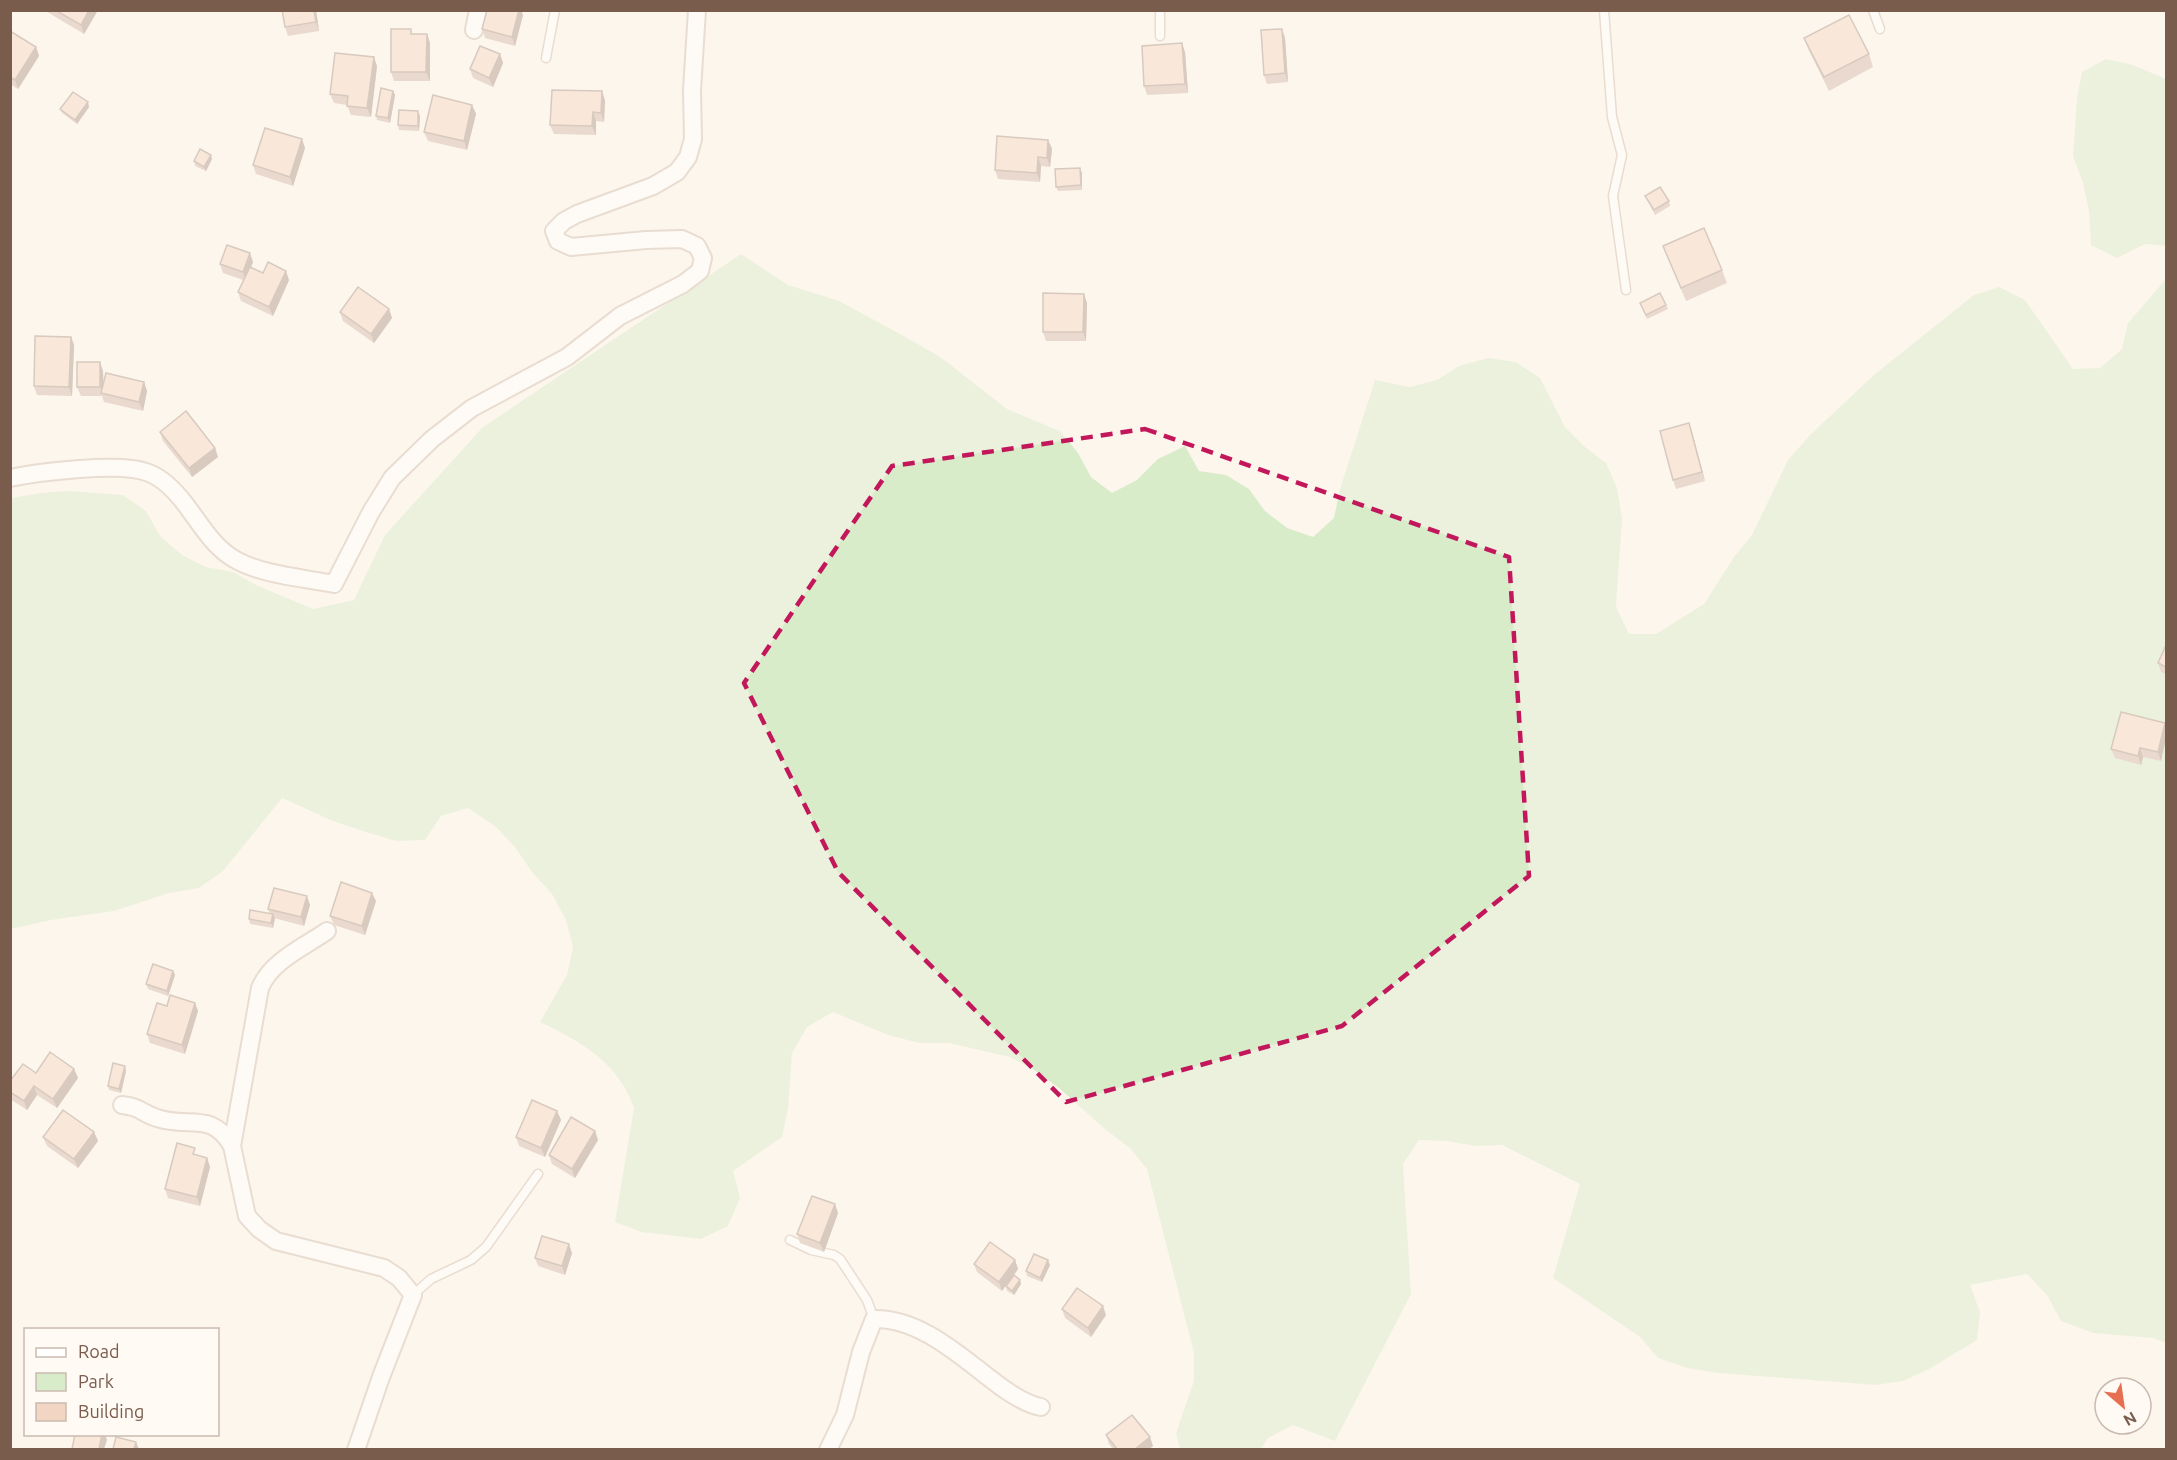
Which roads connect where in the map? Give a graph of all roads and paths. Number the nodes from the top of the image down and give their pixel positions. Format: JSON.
{"nodes":[{"id":1,"x":478,"y":10,"type":"edge"},
{"id":2,"x":555,"y":10,"type":"edge"},
{"id":3,"x":697,"y":10,"type":"edge"},
{"id":4,"x":1160,"y":10,"type":"edge"},
{"id":5,"x":1604,"y":10,"type":"edge"},
{"id":6,"x":1873,"y":10,"type":"edge"},
{"id":7,"x":1880,"y":29,"type":"dead end"},
{"id":8,"x":474,"y":30,"type":"dead end"},
{"id":9,"x":1160,"y":36,"type":"dead end"},
{"id":10,"x":546,"y":58,"type":"dead end"},
{"id":11,"x":1626,"y":290,"type":"dead end"},
{"id":12,"x":10,"y":478,"type":"edge"},
{"id":13,"x":327,"y":931,"type":"dead end"},
{"id":14,"x":122,"y":1105,"type":"dead end"},
{"id":15,"x":232,"y":1146,"type":"junction"},
{"id":16,"x":538,"y":1173,"type":"dead end"},
{"id":17,"x":790,"y":1240,"type":"dead end"},
{"id":18,"x":413,"y":1295,"type":"junction"},
{"id":19,"x":874,"y":1319,"type":"junction"},
{"id":20,"x":1041,"y":1407,"type":"dead end"},
{"id":21,"x":356,"y":1449,"type":"edge"},
{"id":22,"x":828,"y":1449,"type":"edge"}],
"edges":[{"from":1,"to":8,"type":"street"},
{"from":2,"to":10,"type":"lane"},
{"from":3,"to":12,"type":"street"},
{"from":4,"to":9,"type":"lane"},
{"from":5,"to":11,"type":"lane"},
{"from":6,"to":7,"type":"lane"},
{"from":13,"to":15,"type":"street"},
{"from":14,"to":15,"type":"street"},
{"from":15,"to":18,"type":"street"},
{"from":16,"to":18,"type":"lane"},
{"from":17,"to":19,"type":"lane"},
{"from":18,"to":21,"type":"street"},
{"from":19,"to":20,"type":"street"},
{"from":19,"to":22,"type":"street"}]}
